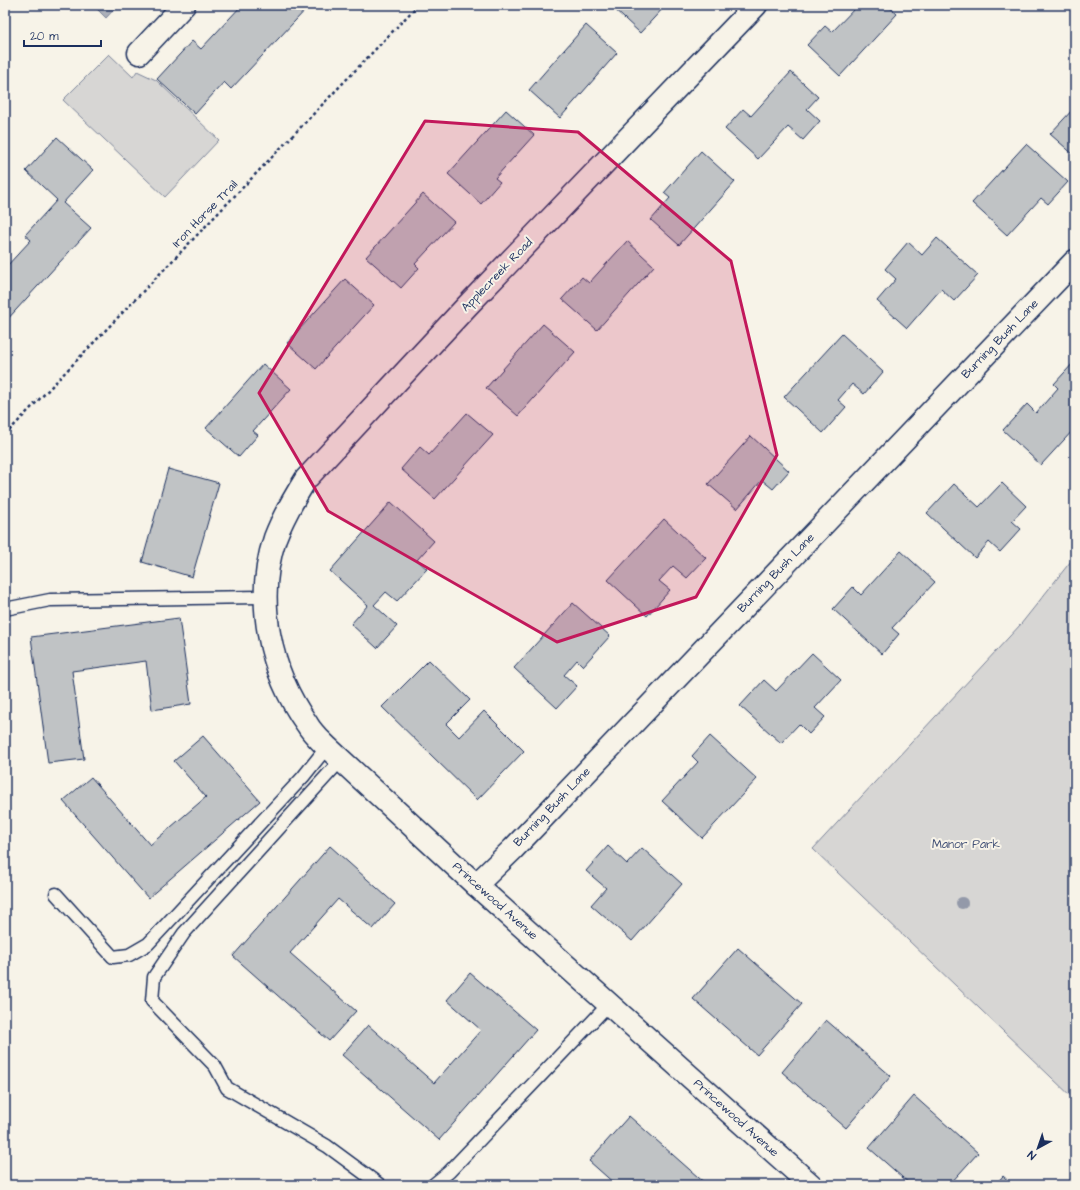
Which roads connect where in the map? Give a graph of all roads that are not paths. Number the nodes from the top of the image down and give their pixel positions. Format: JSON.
{"nodes":[{"id":1,"x":184,"y":5,"type":"edge"},
{"id":2,"x":756,"y":5,"type":"edge"},
{"id":3,"x":139,"y":53,"type":"dead end"},
{"id":4,"x":1075,"y":261,"type":"edge"},
{"id":5,"x":268,"y":566,"type":"joint"},
{"id":6,"x":266,"y":598,"type":"junction"},
{"id":7,"x":5,"y":609,"type":"edge"},
{"id":8,"x":334,"y":754,"type":"junction"},
{"id":9,"x":476,"y":885,"type":"junction"},
{"id":10,"x":56,"y":894,"type":"dead end"},
{"id":11,"x":609,"y":1004,"type":"junction"},
{"id":12,"x":806,"y":1184,"type":"edge"},
{"id":13,"x":380,"y":1185,"type":"edge"},
{"id":14,"x":433,"y":1185,"type":"edge"}],
"edges":[{"from":1,"to":3,"type":"street"},
{"from":2,"to":5,"type":"street","name":"Applecreek Road"},
{"from":4,"to":9,"type":"street","name":"Burning Bush Lane"},
{"from":5,"to":6,"type":"street","name":"Princewood Avenue"},
{"from":6,"to":7,"type":"lane"},
{"from":6,"to":8,"type":"street","name":"Princewood Avenue"},
{"from":8,"to":9,"type":"street","name":"Princewood Avenue"},
{"from":8,"to":10,"type":"lane"},
{"from":8,"to":13,"type":"lane"},
{"from":9,"to":11,"type":"street","name":"Princewood Avenue"},
{"from":11,"to":12,"type":"street","name":"Princewood Avenue"},
{"from":11,"to":14,"type":"lane"}]}
